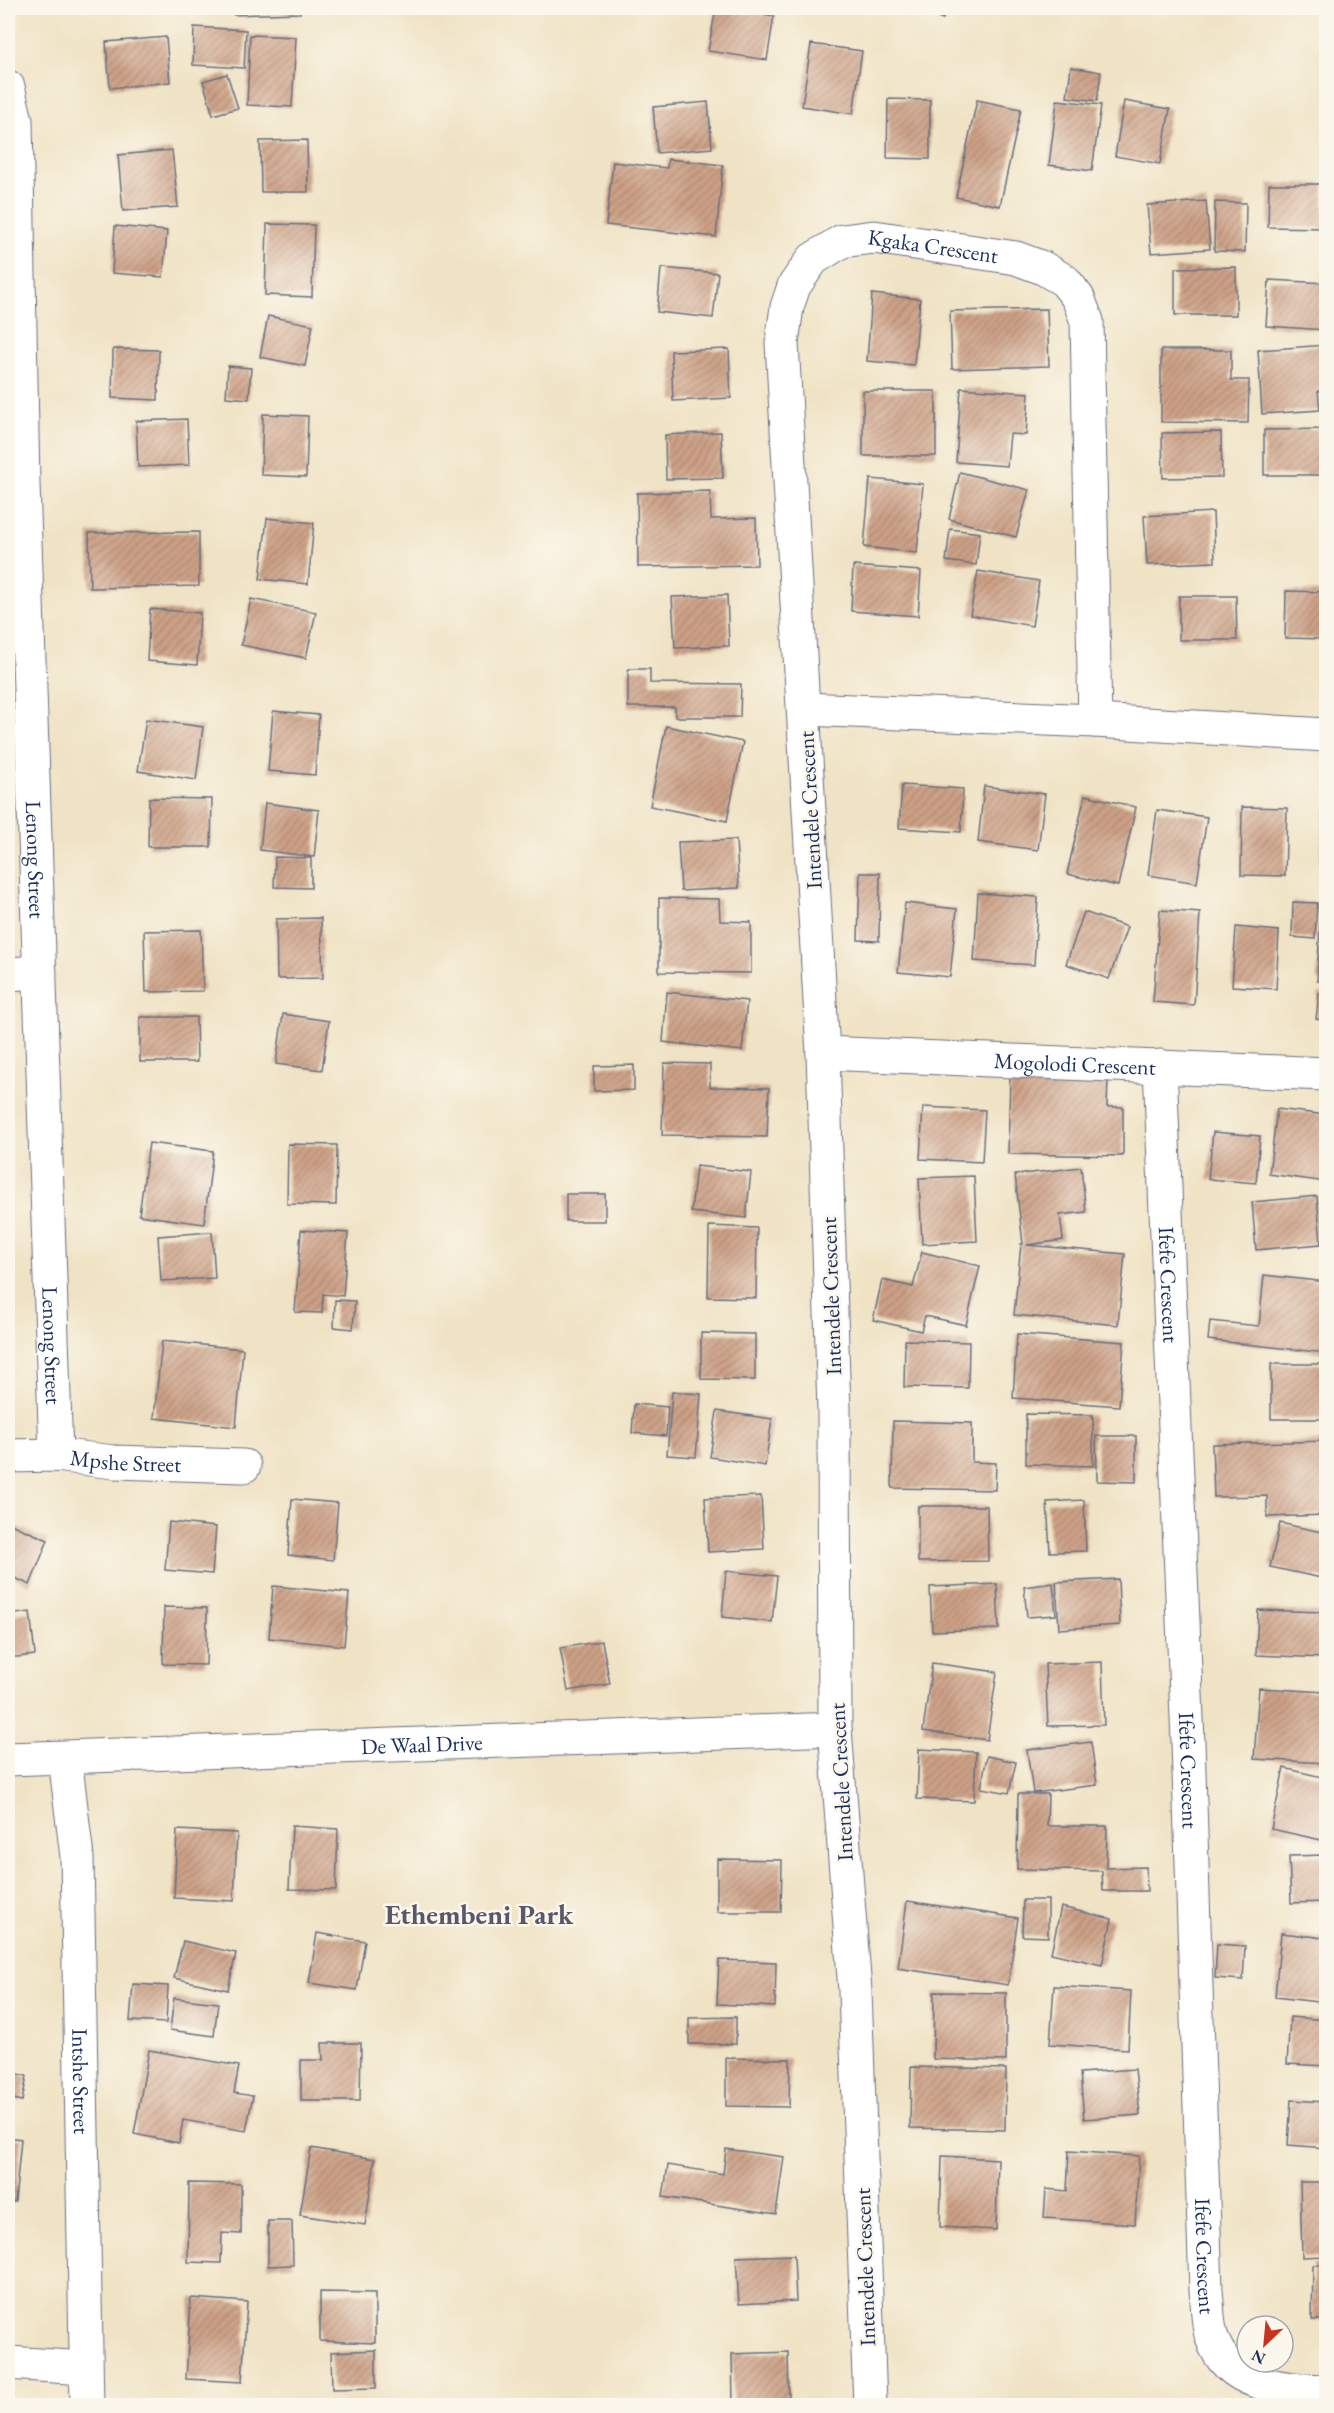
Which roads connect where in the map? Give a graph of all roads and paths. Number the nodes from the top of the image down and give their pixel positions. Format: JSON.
{"nodes":[{"id":1,"x":8,"y":87,"type":"edge"},
{"id":2,"x":15,"y":483,"type":"edge"},
{"id":3,"x":804,"y":709,"type":"junction"},
{"id":4,"x":1095,"y":721,"type":"junction"},
{"id":5,"x":1326,"y":735,"type":"edge"},
{"id":6,"x":40,"y":972,"type":"junction"},
{"id":7,"x":8,"y":974,"type":"edge"},
{"id":8,"x":823,"y":1053,"type":"junction"},
{"id":9,"x":1160,"y":1066,"type":"junction"},
{"id":10,"x":1326,"y":1074,"type":"edge"},
{"id":11,"x":56,"y":1455,"type":"junction"},
{"id":12,"x":8,"y":1456,"type":"edge"},
{"id":13,"x":244,"y":1466,"type":"dead end"},
{"id":14,"x":835,"y":1729,"type":"junction"},
{"id":15,"x":65,"y":1758,"type":"junction"},
{"id":16,"x":8,"y":1759,"type":"edge"},
{"id":17,"x":8,"y":2363,"type":"edge"},
{"id":18,"x":85,"y":2367,"type":"junction"},
{"id":19,"x":1326,"y":2391,"type":"edge"},
{"id":20,"x":87,"y":2406,"type":"edge"},
{"id":21,"x":870,"y":2406,"type":"edge"}],
"edges":[{"from":1,"to":2,"type":"street","name":"Lenong Street"},
{"from":2,"to":6,"type":"street","name":"Lenong Street"},
{"from":3,"to":4,"type":"street","name":"Intendele Crescent"},
{"from":3,"to":4,"type":"street","name":"Kgaka Crescent"},
{"from":3,"to":8,"type":"street","name":"Intendele Crescent"},
{"from":4,"to":5,"type":"street","name":"Intendele Crescent"},
{"from":6,"to":7,"type":"street"},
{"from":6,"to":11,"type":"street","name":"Lenong Street"},
{"from":8,"to":9,"type":"street","name":"Mogolodi Crescent"},
{"from":8,"to":14,"type":"street","name":"Intendele Crescent"},
{"from":9,"to":10,"type":"street","name":"Mogolodi Crescent"},
{"from":9,"to":19,"type":"street","name":"Ifefe Crescent"},
{"from":11,"to":12,"type":"street","name":"Mpshe Street"},
{"from":11,"to":13,"type":"street","name":"Mpshe Street"},
{"from":14,"to":15,"type":"street","name":"De Waal Drive"},
{"from":14,"to":21,"type":"street","name":"Intendele Crescent"},
{"from":15,"to":16,"type":"street","name":"De Waal Drive"},
{"from":15,"to":18,"type":"street","name":"Intshe Street"},
{"from":17,"to":18,"type":"street"},
{"from":18,"to":20,"type":"street","name":"Intshe Street"}]}
